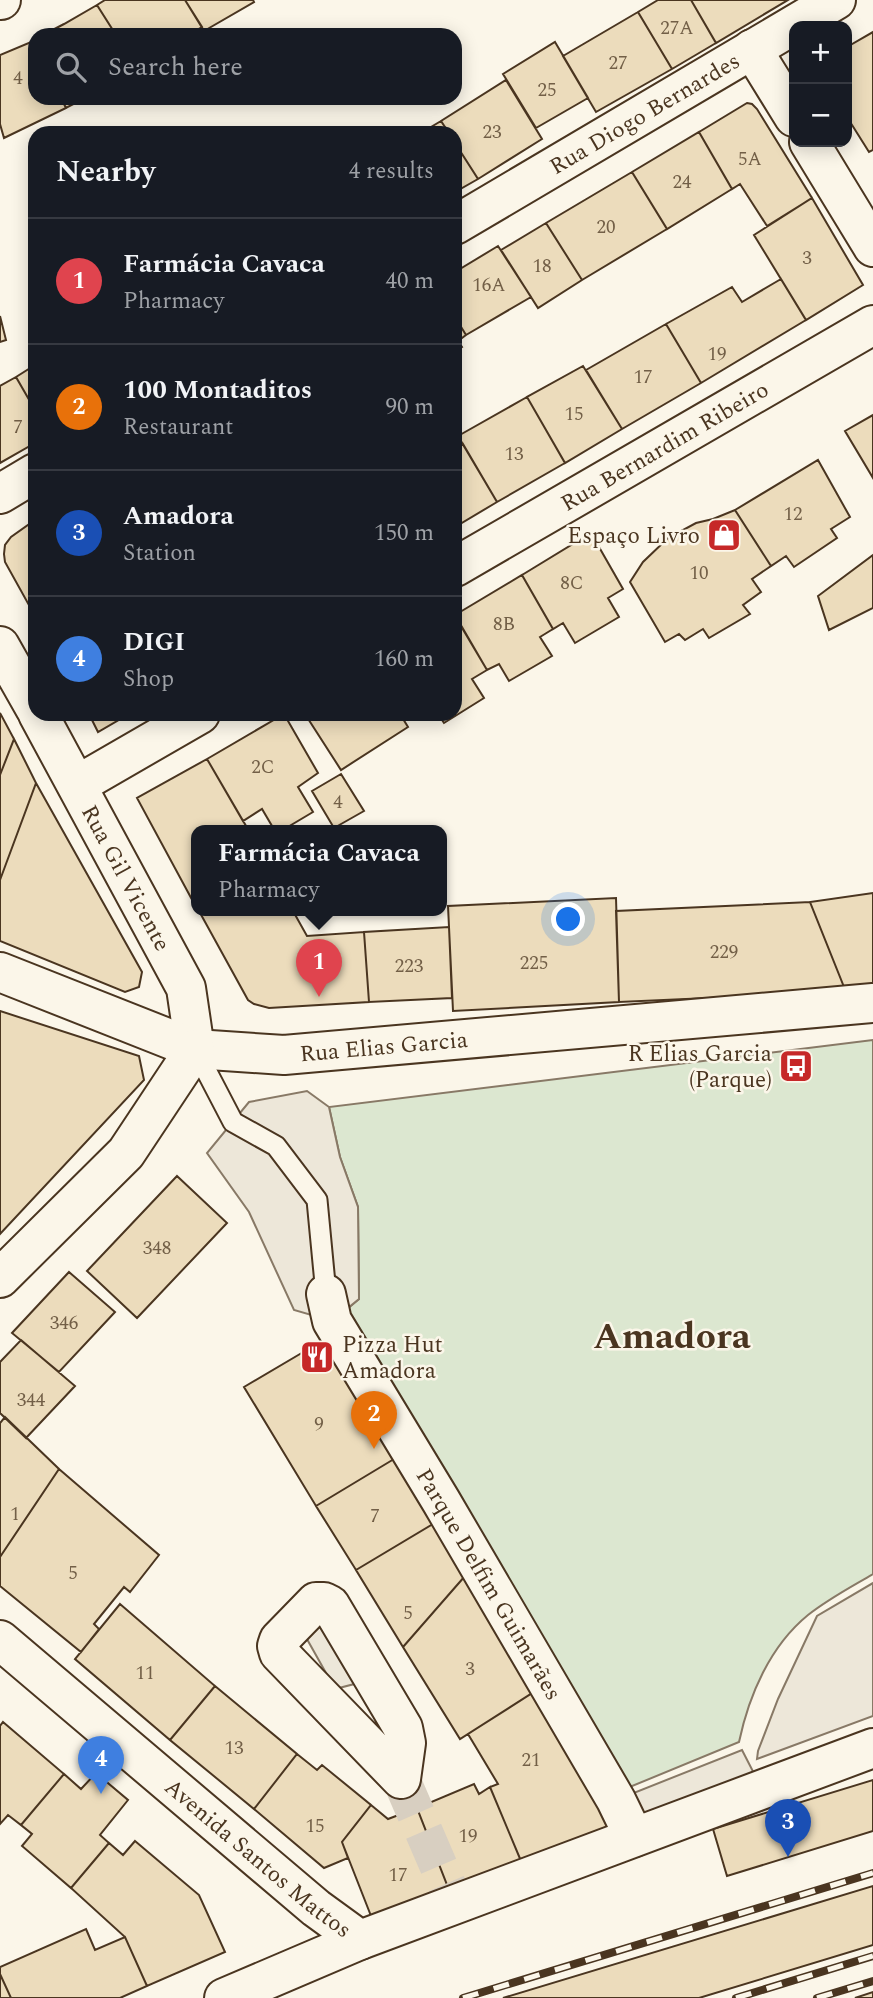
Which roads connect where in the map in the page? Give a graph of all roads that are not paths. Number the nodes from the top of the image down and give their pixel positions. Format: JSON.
{"nodes":[{"id":1,"x":836,"y":0,"type":"edge"},
{"id":2,"x":752,"y":48,"type":"junction"},
{"id":3,"x":789,"y":109,"type":"edge"},
{"id":4,"x":812,"y":147,"type":"edge"},
{"id":5,"x":462,"y":221,"type":"edge"},
{"id":6,"x":873,"y":247,"type":"edge"},
{"id":7,"x":873,"y":325,"type":"edge"},
{"id":8,"x":28,"y":477,"type":"edge"},
{"id":9,"x":0,"y":494,"type":"edge"},
{"id":10,"x":462,"y":562,"type":"edge"},
{"id":11,"x":0,"y":646,"type":"edge"},
{"id":12,"x":28,"y":696,"type":"edge"},
{"id":13,"x":42,"y":721,"type":"edge"},
{"id":14,"x":188,"y":721,"type":"edge"},
{"id":15,"x":77,"y":785,"type":"junction"},
{"id":16,"x":0,"y":972,"type":"edge"},
{"id":17,"x":873,"y":1003,"type":"edge"},
{"id":18,"x":195,"y":1049,"type":"junction"},
{"id":19,"x":0,"y":1278,"type":"edge"},
{"id":20,"x":326,"y":1294,"type":"joint"},
{"id":21,"x":0,"y":1640,"type":"edge"},
{"id":22,"x":873,"y":1748,"type":"edge"},
{"id":23,"x":634,"y":1837,"type":"junction"},
{"id":24,"x":360,"y":1940,"type":"junction"},
{"id":25,"x":224,"y":1998,"type":"edge"}],
"edges":[{"from":1,"to":2,"type":"street","name":"Rua Diogo Bernardes"},
{"from":2,"to":3,"type":"street"},
{"from":2,"to":5,"type":"street","name":"Rua Diogo Bernardes"},
{"from":4,"to":6,"type":"street"},
{"from":7,"to":10,"type":"street","name":"Rua Bernardim Ribeiro"},
{"from":8,"to":9,"type":"street"},
{"from":11,"to":12,"type":"street"},
{"from":13,"to":15,"type":"street","name":"Rua Gil Vicente"},
{"from":14,"to":15,"type":"street"},
{"from":15,"to":18,"type":"street","name":"Rua Gil Vicente"},
{"from":16,"to":18,"type":"street","name":"Rua Elias Garcia"},
{"from":17,"to":18,"type":"street","name":"Rua Elias Garcia"},
{"from":18,"to":19,"type":"street"},
{"from":18,"to":20,"type":"lane","name":"Parque Delfim Guimarães"},
{"from":20,"to":23,"type":"street","name":"Parque Delfim Guimarães"},
{"from":21,"to":24,"type":"street","name":"Avenida Santos Mattos"},
{"from":22,"to":23,"type":"street","name":"Avenida Santos Mattos"},
{"from":23,"to":24,"type":"street","name":"Avenida Santos Mattos"},
{"from":24,"to":25,"type":"street"}]}
